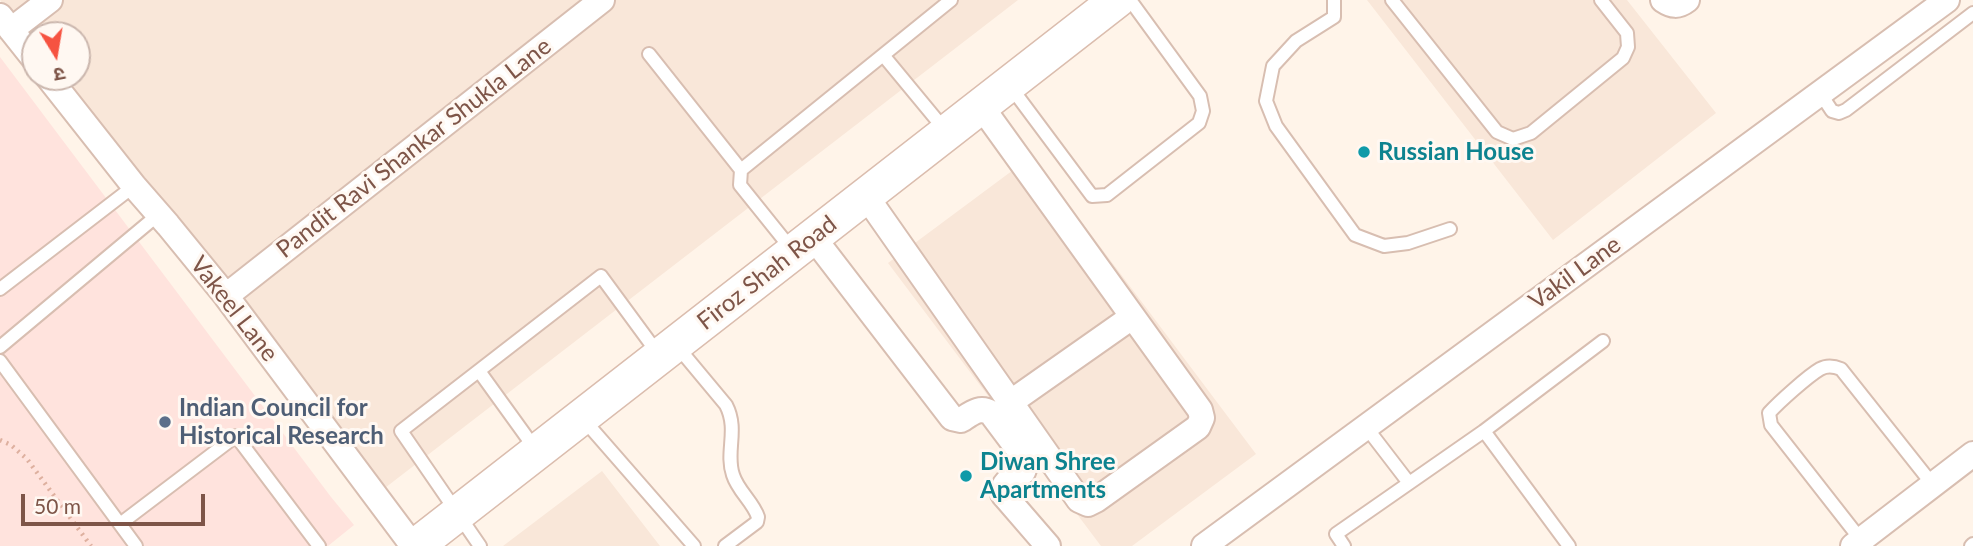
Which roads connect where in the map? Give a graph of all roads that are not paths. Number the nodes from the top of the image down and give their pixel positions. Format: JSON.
{"nodes":[{"id":1,"x":602,"y":0,"type":"edge"},
{"id":2,"x":951,"y":0,"type":"edge"},
{"id":3,"x":1117,"y":0,"type":"edge"},
{"id":4,"x":1130,"y":0,"type":"edge"},
{"id":5,"x":1334,"y":0,"type":"edge"},
{"id":6,"x":1392,"y":0,"type":"edge"},
{"id":7,"x":1601,"y":0,"type":"edge"},
{"id":8,"x":1662,"y":0,"type":"edge"},
{"id":9,"x":1687,"y":0,"type":"edge"},
{"id":10,"x":1947,"y":0,"type":"edge"},
{"id":11,"x":46,"y":1,"type":"edge"},
{"id":12,"x":1973,"y":13,"type":"edge"},
{"id":13,"x":4,"y":22,"type":"edge"},
{"id":14,"x":21,"y":43,"type":"edge"},
{"id":15,"x":649,"y":54,"type":"dead end"},
{"id":16,"x":883,"y":55,"type":"junction"},
{"id":17,"x":1009,"y":84,"type":"junction"},
{"id":18,"x":59,"y":91,"type":"edge"},
{"id":19,"x":1820,"y":93,"type":"junction"},
{"id":20,"x":981,"y":106,"type":"junction"},
{"id":21,"x":947,"y":133,"type":"junction"},
{"id":22,"x":741,"y":170,"type":"junction"},
{"id":23,"x":134,"y":186,"type":"junction"},
{"id":24,"x":866,"y":196,"type":"junction"},
{"id":25,"x":159,"y":214,"type":"junction"},
{"id":26,"x":1450,"y":229,"type":"dead end"},
{"id":27,"x":804,"y":244,"type":"junction"},
{"id":28,"x":0,"y":289,"type":"edge"},
{"id":29,"x":226,"y":296,"type":"junction"},
{"id":30,"x":1132,"y":317,"type":"junction"},
{"id":31,"x":1603,"y":341,"type":"dead end"},
{"id":32,"x":0,"y":347,"type":"edge"},
{"id":33,"x":668,"y":350,"type":"junction"},
{"id":34,"x":0,"y":361,"type":"edge"},
{"id":35,"x":479,"y":371,"type":"junction"},
{"id":36,"x":1011,"y":402,"type":"junction"},
{"id":37,"x":582,"y":417,"type":"junction"},
{"id":38,"x":1366,"y":427,"type":"junction"},
{"id":39,"x":1484,"y":431,"type":"junction"},
{"id":40,"x":537,"y":452,"type":"junction"},
{"id":41,"x":1973,"y":454,"type":"edge"},
{"id":42,"x":1409,"y":483,"type":"junction"},
{"id":43,"x":1933,"y":485,"type":"junction"},
{"id":44,"x":458,"y":514,"type":"junction"},
{"id":45,"x":120,"y":524,"type":"junction"},
{"id":46,"x":1857,"y":543,"type":"edge"},
{"id":47,"x":136,"y":546,"type":"edge"},
{"id":48,"x":318,"y":546,"type":"edge"},
{"id":49,"x":414,"y":546,"type":"edge"},
{"id":50,"x":480,"y":546,"type":"edge"},
{"id":51,"x":694,"y":546,"type":"edge"},
{"id":52,"x":725,"y":546,"type":"edge"},
{"id":53,"x":1048,"y":546,"type":"edge"},
{"id":54,"x":1204,"y":546,"type":"edge"},
{"id":55,"x":1344,"y":546,"type":"edge"},
{"id":56,"x":1569,"y":546,"type":"edge"}],
"edges":[{"from":1,"to":29,"type":"street","name":"Pandit Ravi Shankar Shukla Lane"},
{"from":2,"to":16,"type":"lane"},
{"from":3,"to":17,"type":"main road","name":"Firoz Shah Road"},
{"from":4,"to":17,"type":"lane"},
{"from":5,"to":26,"type":"lane"},
{"from":6,"to":7,"type":"lane"},
{"from":8,"to":9,"type":"street"},
{"from":10,"to":19,"type":"street","name":"Vakil Lane"},
{"from":11,"to":13,"type":"street"},
{"from":12,"to":19,"type":"lane"},
{"from":13,"to":14,"type":"street"},
{"from":15,"to":22,"type":"lane"},
{"from":16,"to":21,"type":"lane"},
{"from":16,"to":22,"type":"lane"},
{"from":17,"to":20,"type":"main road","name":"Firoz Shah Road"},
{"from":18,"to":23,"type":"street","name":"Vakeel Lane"},
{"from":19,"to":38,"type":"street","name":"Vakil Lane"},
{"from":20,"to":21,"type":"main road","name":"Firoz Shah Road"},
{"from":20,"to":30,"type":"street"},
{"from":21,"to":24,"type":"main road","name":"Firoz Shah Road"},
{"from":22,"to":27,"type":"lane"},
{"from":23,"to":25,"type":"street","name":"Vakeel Lane"},
{"from":23,"to":28,"type":"lane"},
{"from":24,"to":27,"type":"main road","name":"Firoz Shah Road"},
{"from":24,"to":36,"type":"street"},
{"from":25,"to":29,"type":"street","name":"Vakeel Lane"},
{"from":25,"to":32,"type":"lane"},
{"from":27,"to":33,"type":"main road","name":"Firoz Shah Road"},
{"from":27,"to":53,"type":"street"},
{"from":29,"to":49,"type":"street","name":"Vakeel Lane"},
{"from":30,"to":36,"type":"street"},
{"from":30,"to":36,"type":"street"},
{"from":31,"to":39,"type":"lane"},
{"from":33,"to":35,"type":"lane"},
{"from":33,"to":37,"type":"main road","name":"Firoz Shah Road"},
{"from":33,"to":52,"type":"lane"},
{"from":34,"to":45,"type":"lane"},
{"from":35,"to":40,"type":"lane"},
{"from":35,"to":44,"type":"lane"},
{"from":37,"to":40,"type":"main road","name":"Firoz Shah Road"},
{"from":37,"to":51,"type":"lane"},
{"from":38,"to":42,"type":"lane"},
{"from":38,"to":54,"type":"street","name":"Vakil Lane"},
{"from":39,"to":42,"type":"lane"},
{"from":39,"to":56,"type":"lane"},
{"from":40,"to":44,"type":"main road","name":"Firoz Shah Road"},
{"from":41,"to":43,"type":"street"},
{"from":42,"to":55,"type":"lane"},
{"from":43,"to":46,"type":"street"},
{"from":43,"to":46,"type":"lane"},
{"from":44,"to":49,"type":"main road","name":"Firoz Shah Road"},
{"from":44,"to":50,"type":"lane"},
{"from":45,"to":47,"type":"lane"},
{"from":45,"to":48,"type":"lane"}]}
